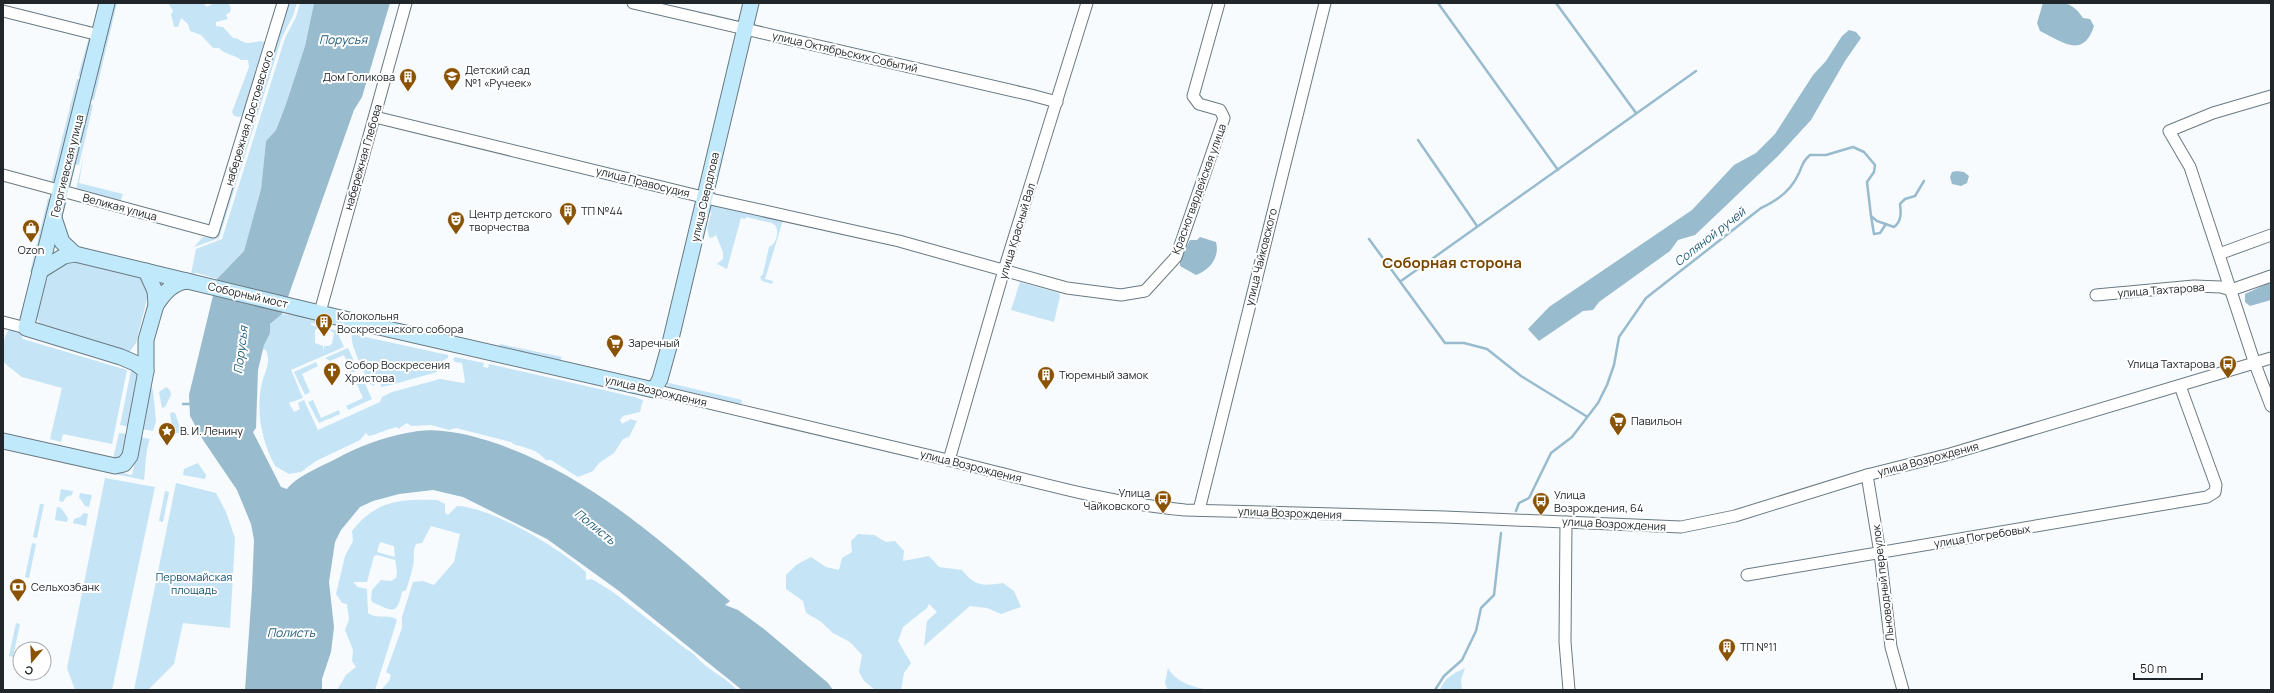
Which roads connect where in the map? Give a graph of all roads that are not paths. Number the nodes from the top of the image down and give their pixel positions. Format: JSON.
{"nodes":[{"id":1,"x":107,"y":3,"type":"edge"},
{"id":2,"x":283,"y":3,"type":"edge"},
{"id":3,"x":406,"y":3,"type":"edge"},
{"id":4,"x":633,"y":3,"type":"edge"},
{"id":5,"x":751,"y":3,"type":"edge"},
{"id":6,"x":1087,"y":3,"type":"edge"},
{"id":7,"x":1219,"y":3,"type":"edge"},
{"id":8,"x":1325,"y":3,"type":"edge"},
{"id":9,"x":3,"y":11,"type":"edge"},
{"id":10,"x":745,"y":29,"type":"junction"},
{"id":11,"x":99,"y":35,"type":"junction"},
{"id":12,"x":2271,"y":96,"type":"edge"},
{"id":13,"x":1057,"y":102,"type":"junction"},
{"id":14,"x":375,"y":117,"type":"junction"},
{"id":15,"x":3,"y":175,"type":"edge"},
{"id":16,"x":60,"y":191,"type":"junction"},
{"id":17,"x":704,"y":197,"type":"junction"},
{"id":18,"x":54,"y":218,"type":"junction"},
{"id":19,"x":213,"y":232,"type":"joint"},
{"id":20,"x":2271,"y":235,"type":"edge"},
{"id":21,"x":75,"y":254,"type":"junction"},
{"id":22,"x":2219,"y":254,"type":"junction"},
{"id":23,"x":1004,"y":270,"type":"junction"},
{"id":24,"x":40,"y":271,"type":"junction"},
{"id":25,"x":146,"y":271,"type":"junction"},
{"id":26,"x":2271,"y":276,"type":"edge"},
{"id":27,"x":191,"y":282,"type":"junction"},
{"id":28,"x":2232,"y":290,"type":"junction"},
{"id":29,"x":2096,"y":295,"type":"dead end"},
{"id":30,"x":156,"y":305,"type":"junction"},
{"id":31,"x":314,"y":310,"type":"junction"},
{"id":32,"x":3,"y":322,"type":"edge"},
{"id":33,"x":26,"y":328,"type":"junction"},
{"id":34,"x":146,"y":340,"type":"junction"},
{"id":35,"x":121,"y":357,"type":"junction"},
{"id":36,"x":2271,"y":358,"type":"edge"},
{"id":37,"x":2255,"y":364,"type":"junction"},
{"id":38,"x":146,"y":371,"type":"junction"},
{"id":39,"x":2180,"y":386,"type":"junction"},
{"id":40,"x":654,"y":390,"type":"junction"},
{"id":41,"x":2271,"y":406,"type":"edge"},
{"id":42,"x":3,"y":441,"type":"edge"},
{"id":43,"x":949,"y":460,"type":"junction"},
{"id":44,"x":1867,"y":474,"type":"junction"},
{"id":45,"x":1199,"y":510,"type":"junction"},
{"id":46,"x":1566,"y":522,"type":"junction"},
{"id":47,"x":1880,"y":553,"type":"junction"},
{"id":48,"x":1747,"y":575,"type":"dead end"},
{"id":49,"x":1569,"y":690,"type":"edge"},
{"id":50,"x":1903,"y":690,"type":"edge"}],
"edges":[{"from":1,"to":11,"type":"main road","name":"Георгиевская улица"},
{"from":2,"to":19,"type":"street","name":"набережная Достоевского"},
{"from":3,"to":14,"type":"street","name":"набережная Глебова"},
{"from":4,"to":10,"type":"street","name":"улица Октябрьских Событий"},
{"from":5,"to":10,"type":"main road","name":"улица Свердлова"},
{"from":6,"to":13,"type":"street","name":"улица Красный Вал"},
{"from":7,"to":23,"type":"street","name":"Красногвардейская улица"},
{"from":8,"to":45,"type":"street","name":"улица Чайковского"},
{"from":9,"to":11,"type":"street"},
{"from":10,"to":13,"type":"street","name":"улица Октябрьских Событий"},
{"from":10,"to":17,"type":"main road","name":"улица Свердлова"},
{"from":11,"to":16,"type":"main road","name":"Георгиевская улица"},
{"from":12,"to":22,"type":"street"},
{"from":13,"to":23,"type":"street","name":"улица Красный Вал"},
{"from":14,"to":17,"type":"street","name":"улица Правосудия"},
{"from":14,"to":31,"type":"street","name":"набережная Глебова"},
{"from":15,"to":16,"type":"street","name":"Великая улица"},
{"from":16,"to":18,"type":"main road","name":"Георгиевская улица"},
{"from":16,"to":19,"type":"street","name":"Великая улица"},
{"from":17,"to":23,"type":"street","name":"улица Правосудия"},
{"from":17,"to":40,"type":"main road","name":"улица Свердлова"},
{"from":18,"to":21,"type":"main road"},
{"from":18,"to":24,"type":"main road","name":"Георгиевская улица"},
{"from":20,"to":22,"type":"street"},
{"from":21,"to":24,"type":"main road"},
{"from":21,"to":25,"type":"main road"},
{"from":22,"to":28,"type":"street"},
{"from":23,"to":43,"type":"street","name":"улица Красный Вал"},
{"from":24,"to":33,"type":"main road","name":"Георгиевская улица"},
{"from":25,"to":27,"type":"main road","name":"Соборный мост"},
{"from":25,"to":30,"type":"main road"},
{"from":26,"to":28,"type":"street"},
{"from":27,"to":30,"type":"main road"},
{"from":27,"to":31,"type":"main road","name":"Соборный мост"},
{"from":28,"to":29,"type":"street","name":"улица Тахтарова"},
{"from":28,"to":37,"type":"street"},
{"from":30,"to":34,"type":"main road"},
{"from":31,"to":40,"type":"main road","name":"улица Возрождения"},
{"from":32,"to":33,"type":"street"},
{"from":33,"to":35,"type":"main road"},
{"from":34,"to":35,"type":"main road"},
{"from":34,"to":38,"type":"main road"},
{"from":35,"to":38,"type":"main road"},
{"from":36,"to":37,"type":"street","name":"улица Возрождения"},
{"from":37,"to":39,"type":"street","name":"улица Возрождения"},
{"from":37,"to":41,"type":"street"},
{"from":38,"to":42,"type":"main road"},
{"from":39,"to":44,"type":"street","name":"улица Возрождения"},
{"from":39,"to":47,"type":"street","name":"улица Погребовых"},
{"from":40,"to":43,"type":"street","name":"улица Возрождения"},
{"from":43,"to":45,"type":"street","name":"улица Возрождения"},
{"from":44,"to":46,"type":"street","name":"улица Возрождения"},
{"from":44,"to":47,"type":"street","name":"Льноводный переулок"},
{"from":45,"to":46,"type":"street","name":"улица Возрождения"},
{"from":46,"to":49,"type":"street"},
{"from":47,"to":48,"type":"street","name":"улица Погребовых"},
{"from":47,"to":50,"type":"street","name":"Льноводный переулок"}]}
